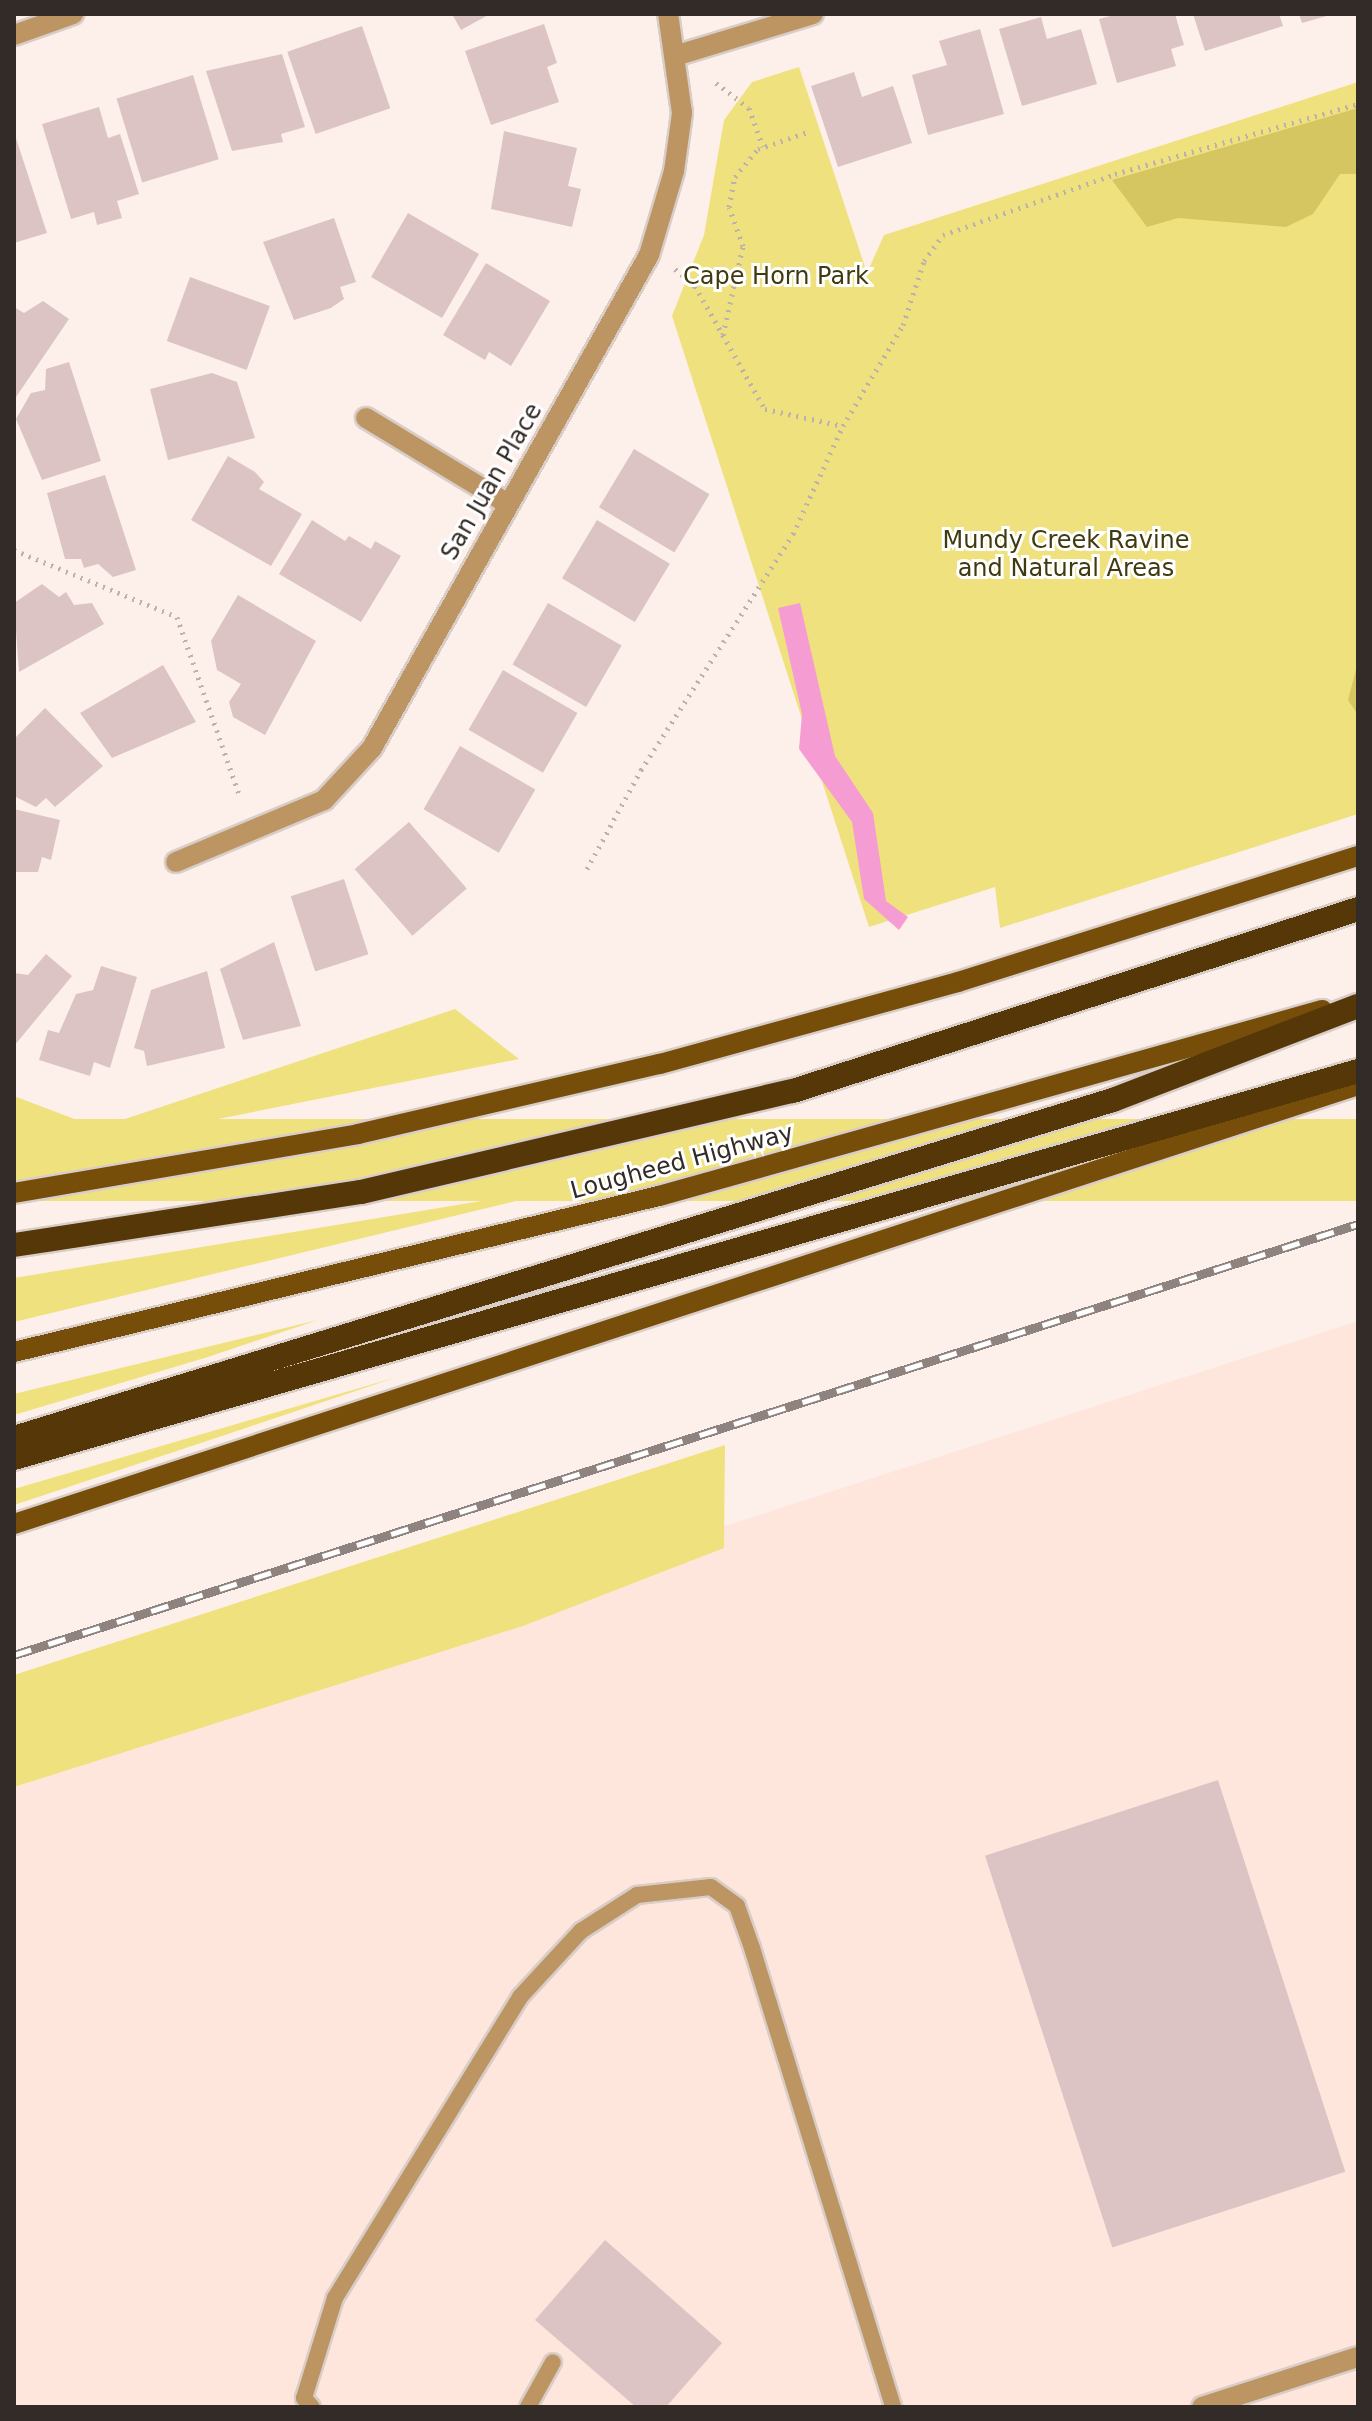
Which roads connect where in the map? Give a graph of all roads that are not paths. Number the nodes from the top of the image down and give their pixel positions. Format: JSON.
{"nodes":[{"id":1,"x":73,"y":14,"type":"edge"},
{"id":2,"x":668,"y":14,"type":"edge"},
{"id":3,"x":813,"y":14,"type":"edge"},
{"id":4,"x":14,"y":35,"type":"edge"},
{"id":5,"x":678,"y":55,"type":"junction"},
{"id":6,"x":366,"y":418,"type":"dead end"},
{"id":7,"x":508,"y":504,"type":"junction"},
{"id":8,"x":1358,"y":856,"type":"edge"},
{"id":9,"x":176,"y":862,"type":"dead end"},
{"id":10,"x":1358,"y":909,"type":"edge"},
{"id":11,"x":1358,"y":1003,"type":"edge"},
{"id":12,"x":1358,"y":1071,"type":"edge"},
{"id":13,"x":1358,"y":1085,"type":"edge"},
{"id":14,"x":14,"y":1193,"type":"edge"},
{"id":15,"x":14,"y":1245,"type":"edge"},
{"id":16,"x":14,"y":1352,"type":"edge"},
{"id":17,"x":14,"y":1438,"type":"edge"},
{"id":18,"x":14,"y":1458,"type":"edge"},
{"id":19,"x":14,"y":1524,"type":"edge"},
{"id":20,"x":1358,"y":2357,"type":"edge"},
{"id":21,"x":553,"y":2362,"type":"dead end"},
{"id":22,"x":312,"y":2407,"type":"edge"},
{"id":23,"x":528,"y":2407,"type":"edge"},
{"id":24,"x":893,"y":2407,"type":"edge"},
{"id":25,"x":1202,"y":2407,"type":"edge"}],
"edges":[{"from":1,"to":4,"type":"street"},
{"from":2,"to":5,"type":"street","name":"San Juan Place"},
{"from":3,"to":5,"type":"street"},
{"from":5,"to":7,"type":"street","name":"San Juan Place"},
{"from":6,"to":7,"type":"street"},
{"from":7,"to":9,"type":"street","name":"San Juan Place"},
{"from":8,"to":14,"type":"main road"},
{"from":10,"to":15,"type":"highway"},
{"from":11,"to":16,"type":"main road","name":"Lougheed Highway"},
{"from":11,"to":17,"type":"highway"},
{"from":12,"to":18,"type":"highway"},
{"from":13,"to":19,"type":"main road"},
{"from":20,"to":25,"type":"street"},
{"from":21,"to":23,"type":"lane"},
{"from":22,"to":24,"type":"lane"}]}
